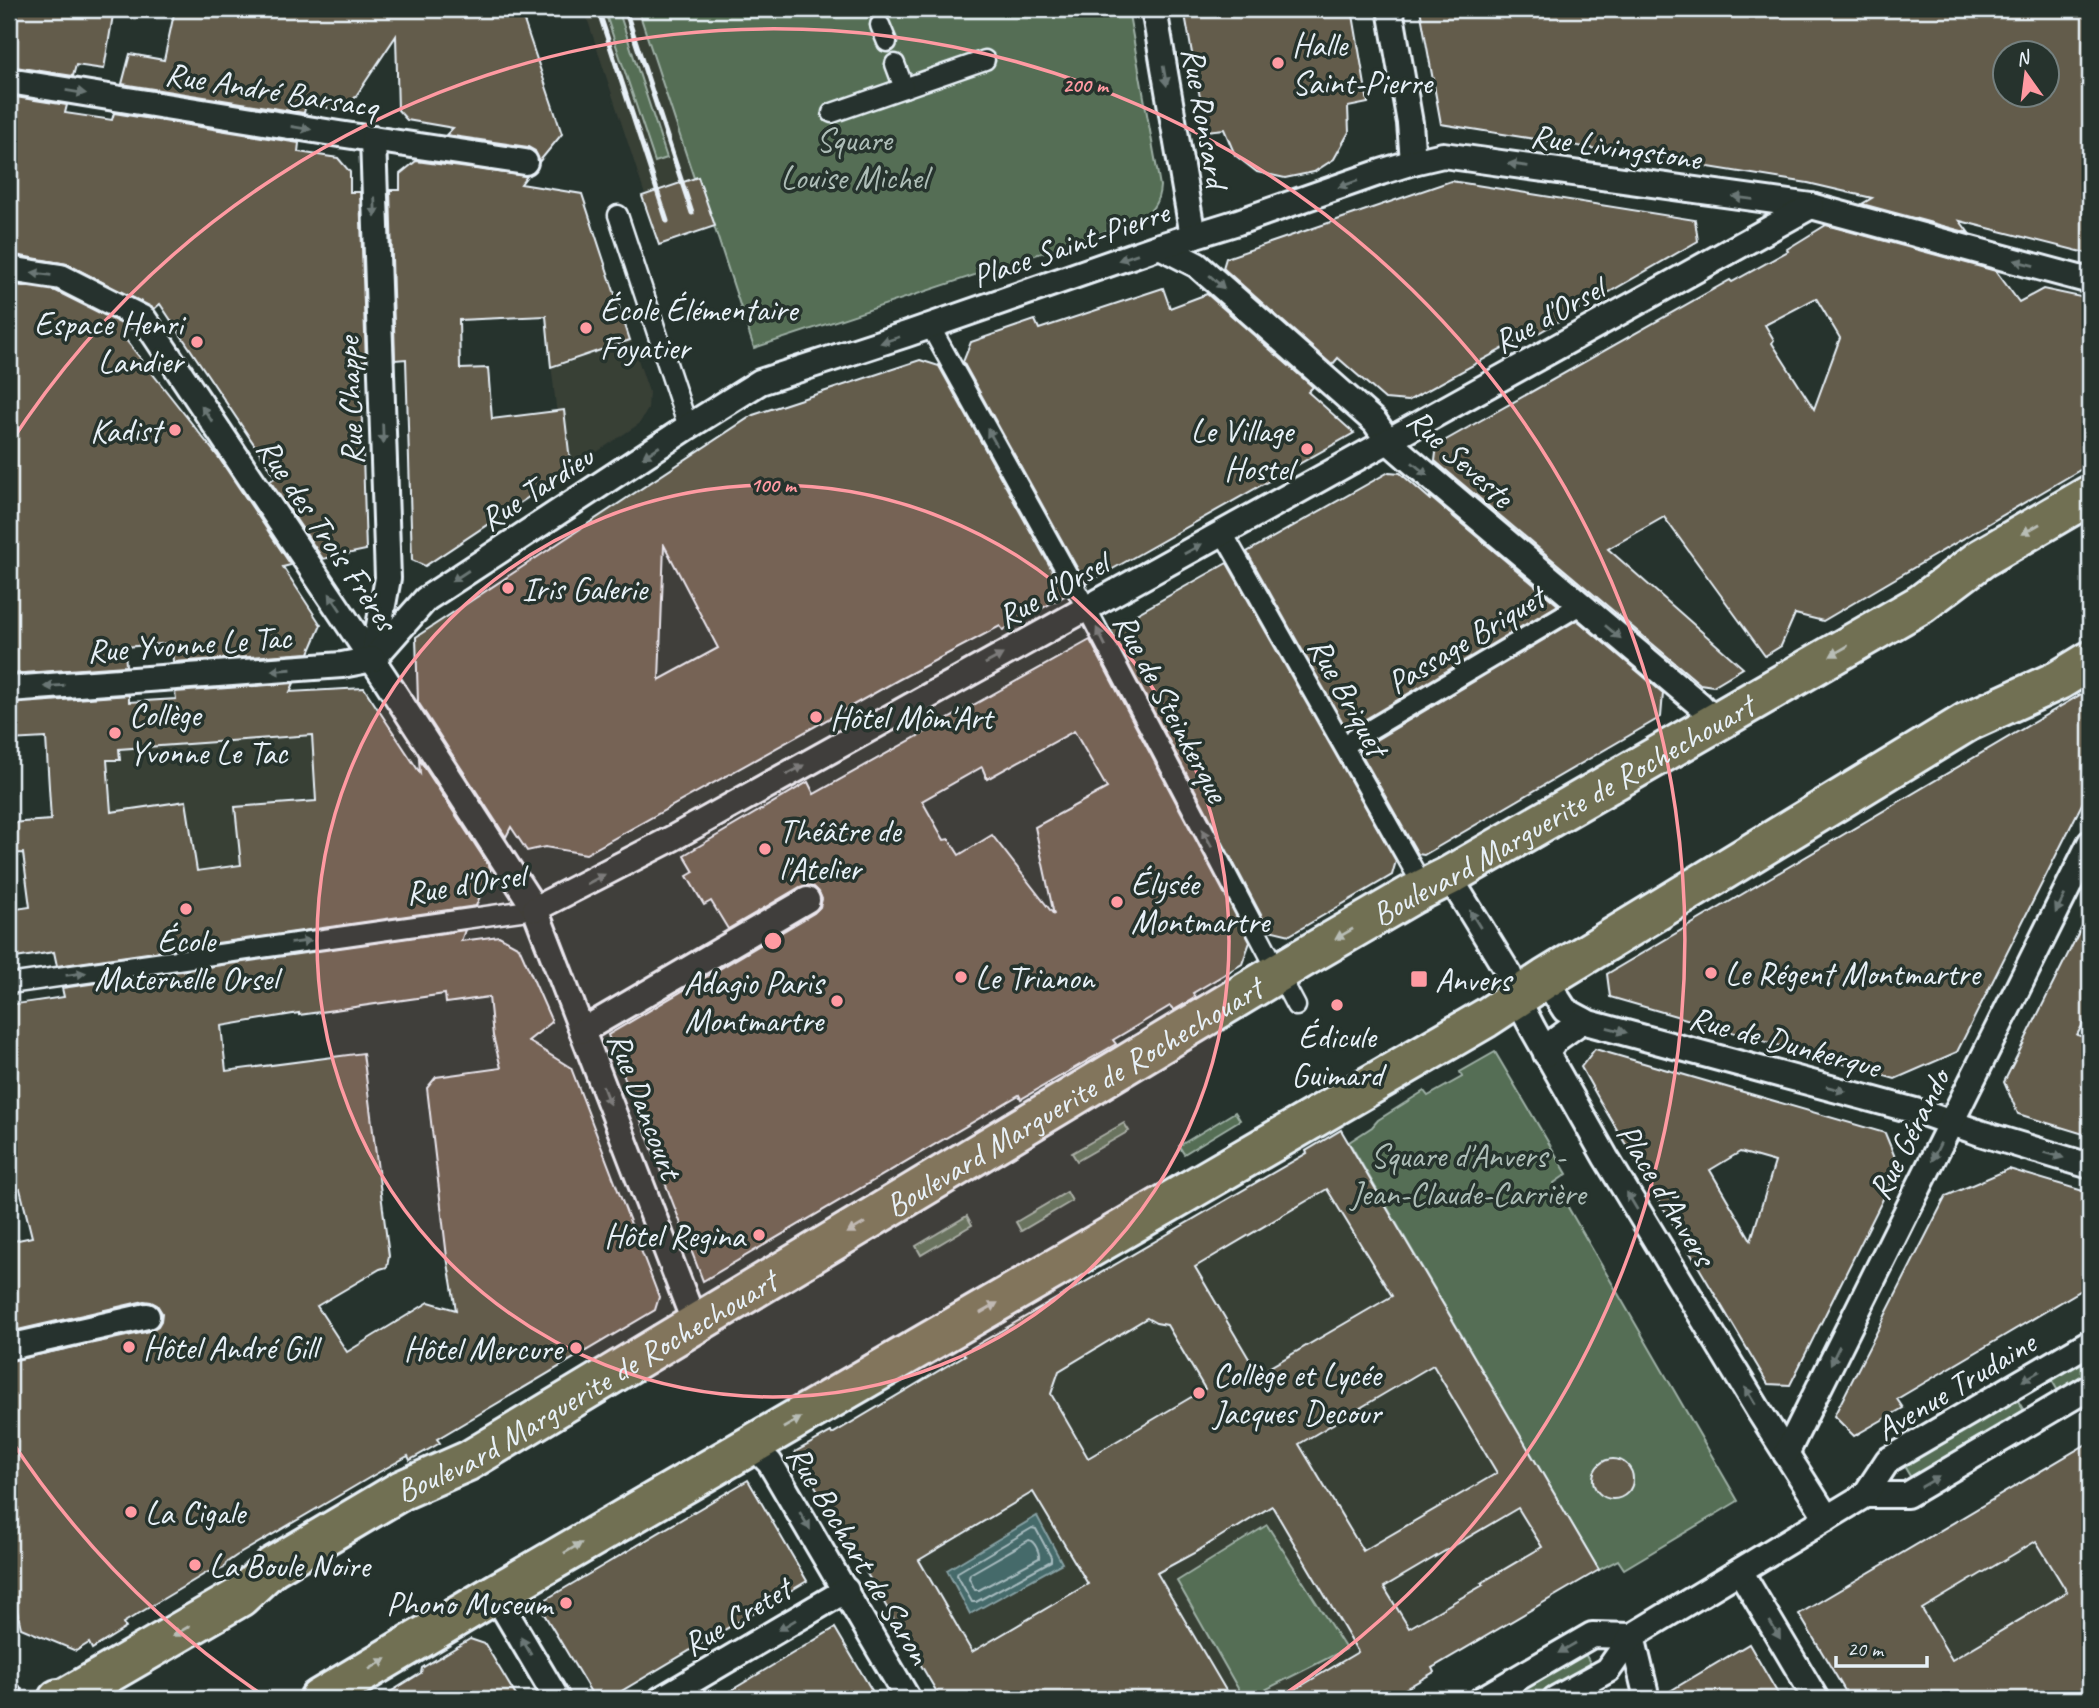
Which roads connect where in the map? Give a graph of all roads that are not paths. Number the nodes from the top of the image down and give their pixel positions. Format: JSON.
{"nodes":[{"id":1,"x":1154,"y":9,"type":"edge"},
{"id":2,"x":1390,"y":9,"type":"edge"},
{"id":3,"x":985,"y":60,"type":"dead end"},
{"id":4,"x":895,"y":64,"type":"dead end"},
{"id":5,"x":9,"y":81,"type":"edge"},
{"id":6,"x":904,"y":88,"type":"junction"},
{"id":7,"x":832,"y":113,"type":"dead end"},
{"id":8,"x":373,"y":139,"type":"junction"},
{"id":9,"x":525,"y":162,"type":"dead end"},
{"id":10,"x":1413,"y":162,"type":"junction"},
{"id":11,"x":1811,"y":206,"type":"junction"},
{"id":12,"x":618,"y":215,"type":"dead end"},
{"id":13,"x":1193,"y":236,"type":"junction"},
{"id":14,"x":1160,"y":246,"type":"junction"},
{"id":15,"x":9,"y":269,"type":"edge"},
{"id":16,"x":2090,"y":281,"type":"edge"},
{"id":17,"x":930,"y":326,"type":"junction"},
{"id":18,"x":750,"y":388,"type":"joint"},
{"id":19,"x":688,"y":427,"type":"junction"},
{"id":20,"x":1388,"y":441,"type":"junction"},
{"id":21,"x":2090,"y":495,"type":"edge"},
{"id":22,"x":1223,"y":533,"type":"junction"},
{"id":23,"x":1580,"y":605,"type":"junction"},
{"id":24,"x":1087,"y":609,"type":"junction"},
{"id":25,"x":373,"y":659,"type":"junction"},
{"id":26,"x":2090,"y":661,"type":"edge"},
{"id":27,"x":9,"y":689,"type":"edge"},
{"id":28,"x":1716,"y":722,"type":"junction"},
{"id":29,"x":1344,"y":745,"type":"junction"},
{"id":30,"x":2090,"y":843,"type":"edge"},
{"id":31,"x":1436,"y":882,"type":"junction"},
{"id":32,"x":807,"y":900,"type":"dead end"},
{"id":33,"x":535,"y":909,"type":"junction"},
{"id":34,"x":1278,"y":972,"type":"junction"},
{"id":35,"x":9,"y":984,"type":"edge"},
{"id":36,"x":1531,"y":988,"type":"junction"},
{"id":37,"x":1296,"y":1006,"type":"dead end"},
{"id":38,"x":1583,"y":1020,"type":"junction"},
{"id":39,"x":582,"y":1031,"type":"junction"},
{"id":40,"x":1546,"y":1054,"type":"junction"},
{"id":41,"x":1950,"y":1123,"type":"junction"},
{"id":42,"x":2090,"y":1166,"type":"edge"},
{"id":43,"x":147,"y":1316,"type":"dead end"},
{"id":44,"x":695,"y":1324,"type":"junction"},
{"id":45,"x":2090,"y":1342,"type":"edge"},
{"id":46,"x":9,"y":1347,"type":"edge"},
{"id":47,"x":2090,"y":1387,"type":"edge"},
{"id":48,"x":752,"y":1445,"type":"junction"},
{"id":49,"x":1786,"y":1454,"type":"junction"},
{"id":50,"x":1865,"y":1495,"type":"junction"},
{"id":51,"x":1827,"y":1518,"type":"junction"},
{"id":52,"x":1740,"y":1571,"type":"junction"},
{"id":53,"x":846,"y":1590,"type":"junction"},
{"id":54,"x":495,"y":1594,"type":"junction"},
{"id":55,"x":1632,"y":1636,"type":"junction"},
{"id":56,"x":58,"y":1699,"type":"edge"},
{"id":57,"x":319,"y":1699,"type":"edge"},
{"id":58,"x":557,"y":1699,"type":"edge"},
{"id":59,"x":661,"y":1699,"type":"edge"},
{"id":60,"x":908,"y":1699,"type":"edge"},
{"id":61,"x":1482,"y":1699,"type":"edge"},
{"id":62,"x":1555,"y":1699,"type":"edge"},
{"id":63,"x":1645,"y":1699,"type":"edge"},
{"id":64,"x":1816,"y":1699,"type":"edge"}],
"edges":[{"from":1,"to":13,"type":"street","name":"Rue Ronsard","one_way":true},
{"from":2,"to":10,"type":"street"},
{"from":3,"to":6,"type":"street"},
{"from":4,"to":6,"type":"street"},
{"from":5,"to":8,"type":"street","name":"Rue André Barsacq","one_way":true},
{"from":6,"to":7,"type":"street"},
{"from":8,"to":9,"type":"street","name":"Rue André Barsacq"},
{"from":8,"to":25,"type":"street","name":"Rue Chappe","one_way":true},
{"from":11,"to":10,"type":"street","name":"Rue Livingstone","one_way":true},
{"from":10,"to":13,"type":"street","name":"Place Saint-Pierre","one_way":true},
{"from":16,"to":11,"type":"street","one_way":true},
{"from":11,"to":20,"type":"street","name":"Rue d'Orsel"},
{"from":12,"to":19,"type":"street"},
{"from":13,"to":14,"type":"street","name":"Place Saint-Pierre"},
{"from":14,"to":17,"type":"street","name":"Place Saint-Pierre","one_way":true},
{"from":14,"to":20,"type":"street","name":"Rue Seveste","one_way":true},
{"from":25,"to":15,"type":"street","name":"Rue des Trois Frères","one_way":true},
{"from":17,"to":18,"type":"street","name":"Place Saint-Pierre","one_way":true},
{"from":24,"to":17,"type":"street","name":"Rue de Steinkerque","one_way":true},
{"from":18,"to":19,"type":"street","name":"Rue Tardieu"},
{"from":19,"to":25,"type":"street","name":"Rue Tardieu","one_way":true},
{"from":20,"to":22,"type":"street","name":"Rue d'Orsel"},
{"from":20,"to":23,"type":"street","name":"Rue Seveste","one_way":true},
{"from":21,"to":28,"type":"main road","name":"Boulevard Marguerite de Rochechouart","one_way":true},
{"from":24,"to":22,"type":"street","name":"Rue d'Orsel","one_way":true},
{"from":22,"to":29,"type":"street","name":"Rue Briquet"},
{"from":23,"to":28,"type":"street","name":"Rue Seveste","one_way":true},
{"from":23,"to":29,"type":"street","name":"Passage Briquet"},
{"from":33,"to":24,"type":"street","name":"Rue d'Orsel","one_way":true},
{"from":34,"to":24,"type":"street","name":"Rue de Steinkerque","one_way":true},
{"from":25,"to":27,"type":"street","name":"Rue Yvonne Le Tac","one_way":true},
{"from":25,"to":33,"type":"street","name":"Rue des Trois Frères"},
{"from":26,"to":36,"type":"main road"},
{"from":28,"to":31,"type":"main road","name":"Boulevard Marguerite de Rochechouart"},
{"from":29,"to":31,"type":"street","name":"Rue Briquet"},
{"from":30,"to":41,"type":"street","name":"Rue Gérando","one_way":true},
{"from":31,"to":34,"type":"main road","name":"Boulevard Marguerite de Rochechouart","one_way":true},
{"from":36,"to":31,"type":"street","name":"Place d'Anvers","one_way":true},
{"from":32,"to":39,"type":"street"},
{"from":35,"to":33,"type":"street","name":"Rue d'Orsel","one_way":true},
{"from":33,"to":39,"type":"street","name":"Rue Dancourt"},
{"from":34,"to":37,"type":"street","name":"Rue de Steinkerque"},
{"from":34,"to":44,"type":"main road","name":"Boulevard Marguerite de Rochechouart","one_way":true},
{"from":36,"to":38,"type":"street","name":"Rue de Dunkerque"},
{"from":36,"to":40,"type":"street","name":"Place d'Anvers"},
{"from":48,"to":36,"type":"main road","one_way":true},
{"from":38,"to":40,"type":"street"},
{"from":38,"to":41,"type":"street","name":"Rue de Dunkerque","one_way":true},
{"from":39,"to":44,"type":"street","name":"Rue Dancourt","one_way":true},
{"from":49,"to":40,"type":"street","name":"Place d'Anvers","one_way":true},
{"from":41,"to":42,"type":"street","name":"Rue de Dunkerque","one_way":true},
{"from":41,"to":49,"type":"street","name":"Rue Gérando","one_way":true},
{"from":43,"to":46,"type":"street"},
{"from":44,"to":56,"type":"main road","name":"Boulevard Marguerite de Rochechouart","one_way":true},
{"from":45,"to":50,"type":"street","name":"Avenue Trudaine","one_way":true},
{"from":50,"to":47,"type":"street","name":"Avenue Trudaine","one_way":true},
{"from":48,"to":53,"type":"street","name":"Rue Bochart de Saron","one_way":true},
{"from":54,"to":48,"type":"main road","one_way":true},
{"from":49,"to":51,"type":"street","name":"Place d'Anvers"},
{"from":50,"to":51,"type":"street","name":"Avenue Trudaine"},
{"from":51,"to":52,"type":"street","name":"Avenue Trudaine"},
{"from":52,"to":55,"type":"street","name":"Avenue Trudaine"},
{"from":52,"to":64,"type":"street","one_way":true},
{"from":53,"to":59,"type":"street","name":"Rue Cretet","one_way":true},
{"from":53,"to":60,"type":"street","name":"Rue Bochart de Saron"},
{"from":57,"to":54,"type":"main road","one_way":true},
{"from":58,"to":54,"type":"street","one_way":true},
{"from":55,"to":61,"type":"street","one_way":true},
{"from":55,"to":62,"type":"street","name":"Avenue Trudaine"},
{"from":55,"to":63,"type":"street"}]}
